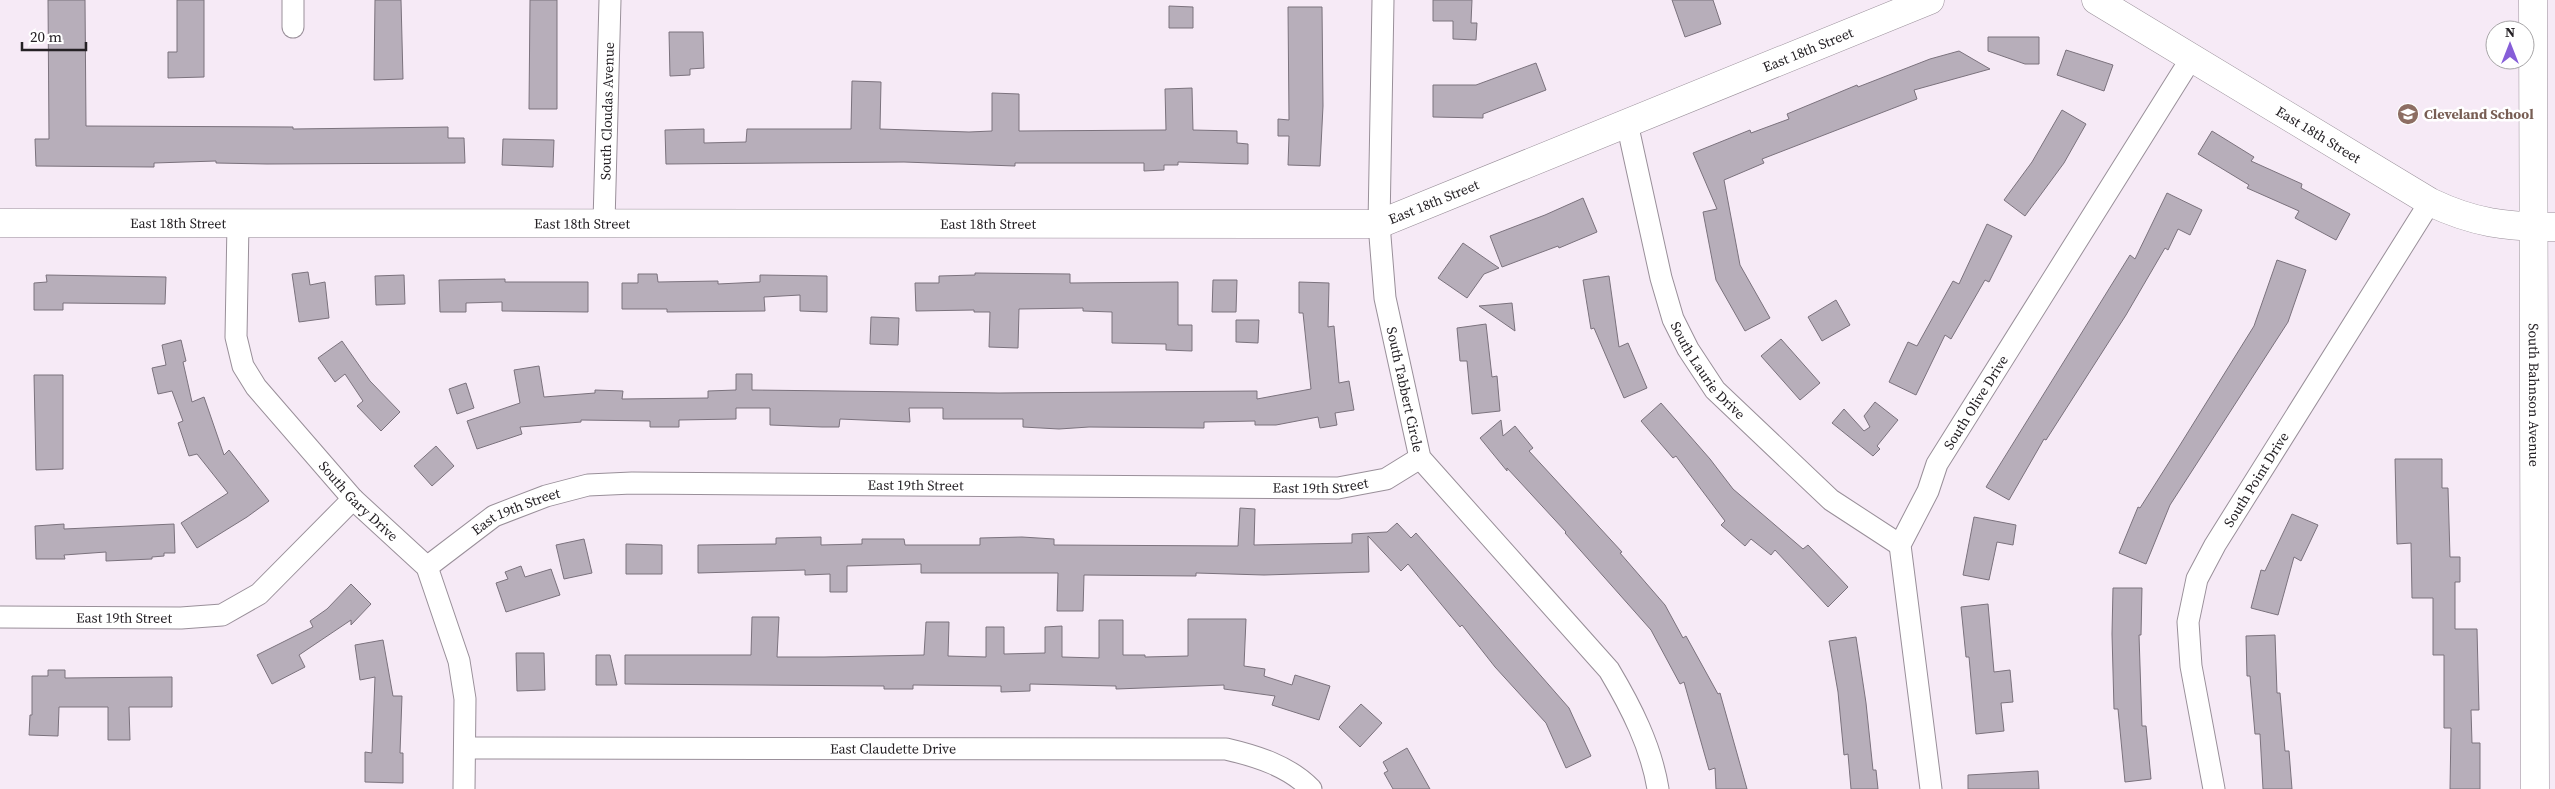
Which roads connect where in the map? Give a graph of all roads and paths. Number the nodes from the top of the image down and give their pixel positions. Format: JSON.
{"nodes":[{"id":1,"x":293,"y":0,"type":"edge"},
{"id":2,"x":610,"y":0,"type":"edge"},
{"id":3,"x":1382,"y":0,"type":"edge"},
{"id":4,"x":2096,"y":0,"type":"edge"},
{"id":5,"x":2533,"y":0,"type":"edge"},
{"id":6,"x":1918,"y":2,"type":"edge"},
{"id":7,"x":293,"y":27,"type":"dead end"},
{"id":8,"x":2192,"y":57,"type":"junction"},
{"id":9,"x":1627,"y":123,"type":"junction"},
{"id":10,"x":2430,"y":202,"type":"junction"},
{"id":11,"x":238,"y":222,"type":"junction"},
{"id":12,"x":604,"y":222,"type":"junction"},
{"id":13,"x":0,"y":223,"type":"edge"},
{"id":14,"x":1379,"y":224,"type":"junction"},
{"id":15,"x":2544,"y":227,"type":"edge"},
{"id":16,"x":1420,"y":458,"type":"junction"},
{"id":17,"x":353,"y":500,"type":"junction"},
{"id":18,"x":1900,"y":545,"type":"junction"},
{"id":19,"x":427,"y":567,"type":"junction"},
{"id":20,"x":0,"y":617,"type":"edge"},
{"id":21,"x":465,"y":748,"type":"junction"},
{"id":22,"x":464,"y":789,"type":"edge"},
{"id":23,"x":1311,"y":789,"type":"edge"},
{"id":24,"x":1658,"y":789,"type":"edge"},
{"id":25,"x":1932,"y":789,"type":"edge"},
{"id":26,"x":2214,"y":789,"type":"edge"},
{"id":27,"x":2535,"y":789,"type":"edge"}],
"edges":[{"from":1,"to":7,"type":"street"},
{"from":2,"to":12,"type":"street","name":"South Cloudas Avenue"},
{"from":3,"to":14,"type":"street","name":"South Tabbert Circle"},
{"from":4,"to":8,"type":"street","name":"East 18th Street"},
{"from":5,"to":15,"type":"street","name":"South Bahnson Avenue"},
{"from":6,"to":9,"type":"street","name":"East 18th Street"},
{"from":8,"to":10,"type":"street","name":"East 18th Street"},
{"from":8,"to":18,"type":"street","name":"South Olive Drive"},
{"from":9,"to":14,"type":"street","name":"East 18th Street"},
{"from":9,"to":18,"type":"street","name":"South Laurie Drive"},
{"from":10,"to":15,"type":"street","name":"East 18th Street"},
{"from":10,"to":26,"type":"street","name":"South Point Drive"},
{"from":11,"to":12,"type":"street","name":"East 18th Street"},
{"from":11,"to":13,"type":"street","name":"East 18th Street"},
{"from":11,"to":17,"type":"street","name":"South Gary Drive"},
{"from":12,"to":14,"type":"street","name":"East 18th Street"},
{"from":14,"to":16,"type":"street","name":"South Tabbert Circle"},
{"from":15,"to":27,"type":"street","name":"South Bahnson Avenue"},
{"from":16,"to":19,"type":"street","name":"East 19th Street"},
{"from":16,"to":24,"type":"street","name":"South Tabbert Circle"},
{"from":17,"to":19,"type":"street","name":"South Gary Drive"},
{"from":17,"to":20,"type":"street","name":"East 19th Street"},
{"from":18,"to":25,"type":"street"},
{"from":19,"to":21,"type":"street","name":"South Gary Drive"},
{"from":21,"to":22,"type":"street","name":"South Gary Drive"},
{"from":21,"to":23,"type":"street","name":"East Claudette Drive"}]}
